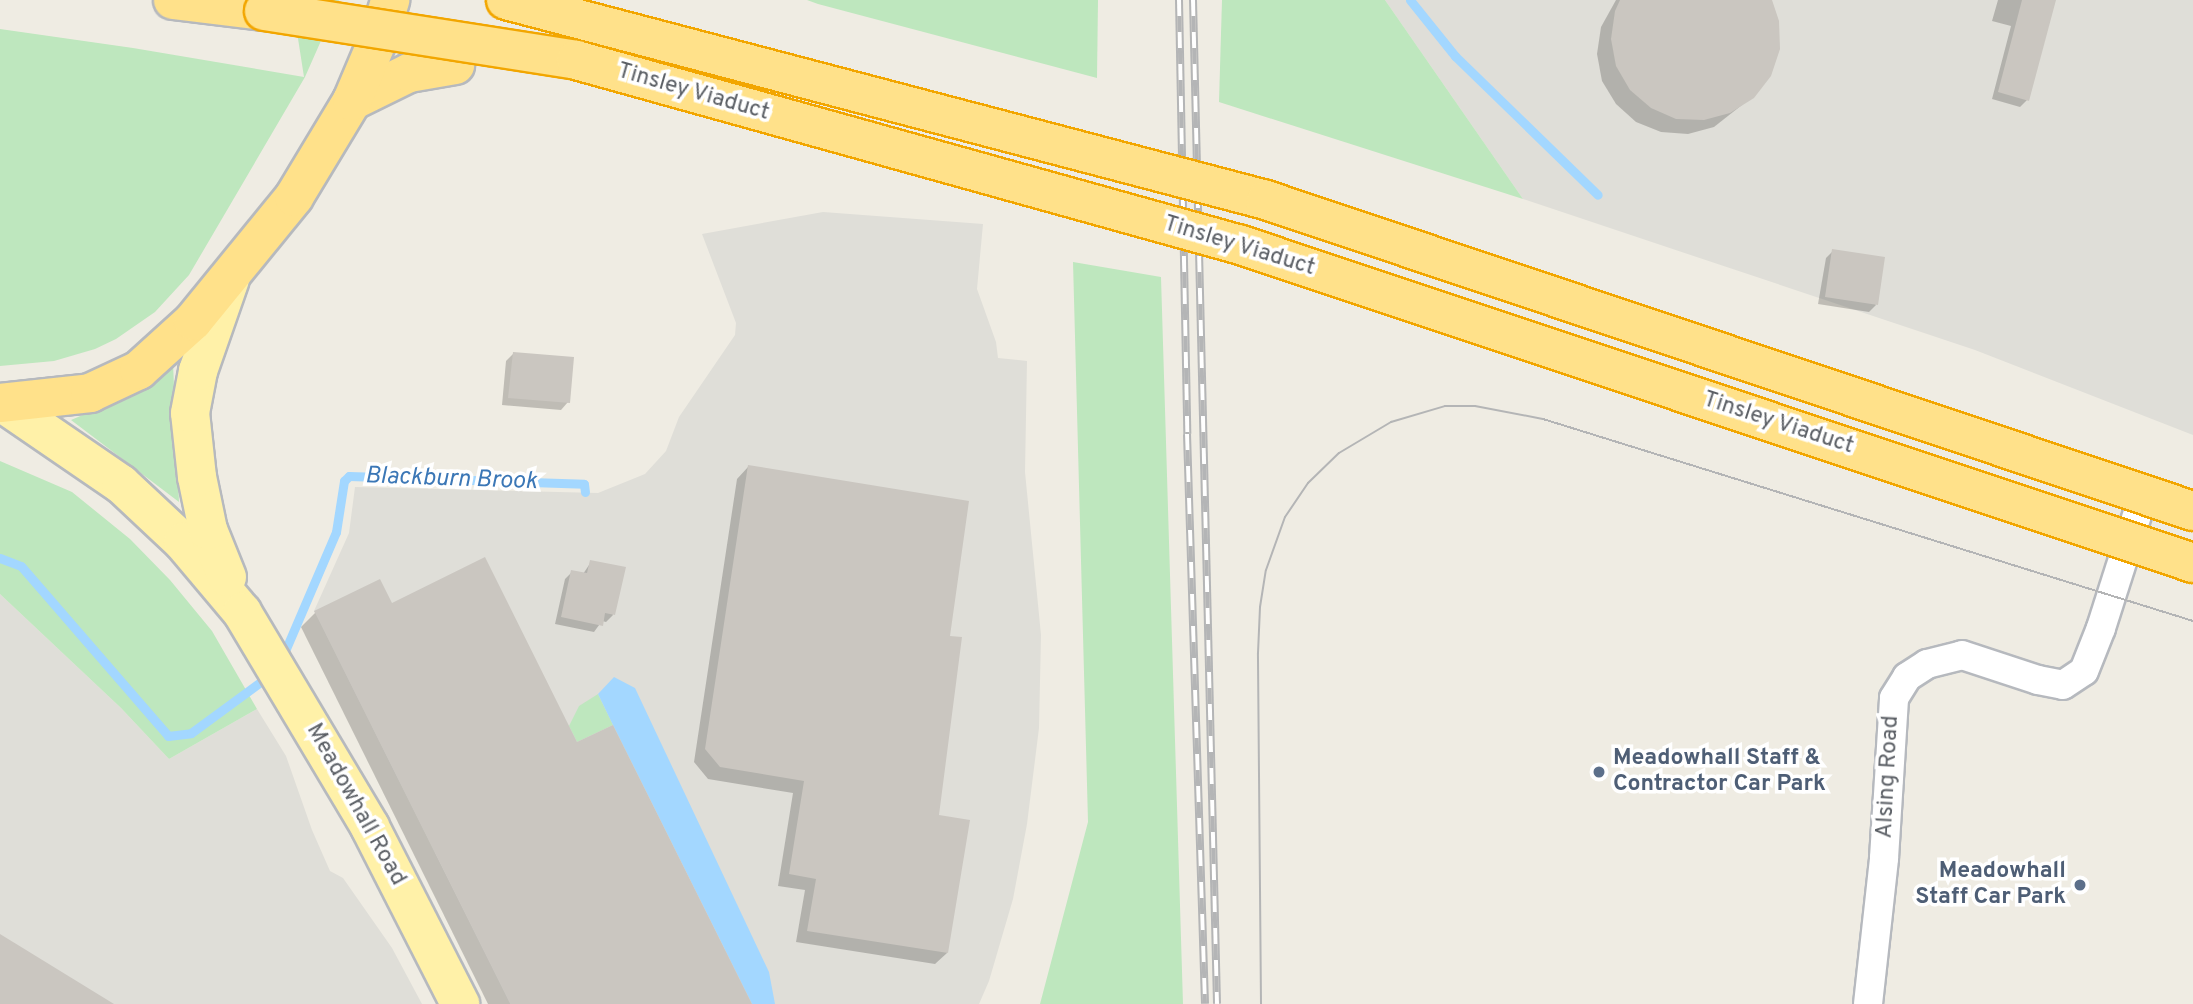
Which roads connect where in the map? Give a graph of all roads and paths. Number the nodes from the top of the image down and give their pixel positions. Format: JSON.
{"nodes":[{"id":1,"x":173,"y":0,"type":"edge"},
{"id":2,"x":390,"y":0,"type":"edge"},
{"id":3,"x":506,"y":0,"type":"edge"},
{"id":4,"x":600,"y":0,"type":"edge"},
{"id":5,"x":352,"y":102,"type":"junction"},
{"id":6,"x":230,"y":279,"type":"junction"},
{"id":7,"x":2,"y":404,"type":"edge"},
{"id":8,"x":2193,"y":494,"type":"edge"},
{"id":9,"x":2143,"y":496,"type":"dead end"},
{"id":10,"x":2193,"y":511,"type":"edge"},
{"id":11,"x":2193,"y":563,"type":"edge"},
{"id":12,"x":2193,"y":580,"type":"edge"},
{"id":13,"x":250,"y":624,"type":"junction"},
{"id":14,"x":460,"y":1004,"type":"edge"},
{"id":15,"x":1868,"y":1004,"type":"edge"}],
"edges":[{"from":1,"to":11,"type":"highway","name":"Tinsley Viaduct","bridge":true},
{"from":2,"to":5,"type":"highway"},
{"from":3,"to":10,"type":"highway","name":"Tinsley Viaduct","bridge":true},
{"from":4,"to":8,"type":"highway"},
{"from":5,"to":6,"type":"highway"},
{"from":5,"to":12,"type":"highway","name":"Tinsley Viaduct"},
{"from":6,"to":7,"type":"highway"},
{"from":6,"to":13,"type":"main road","name":"Meadowhall Road"},
{"from":7,"to":13,"type":"main road","name":"Meadowhall Road"},
{"from":9,"to":15,"type":"street","name":"Alsing Road"},
{"from":13,"to":14,"type":"main road","name":"Meadowhall Road"}]}
